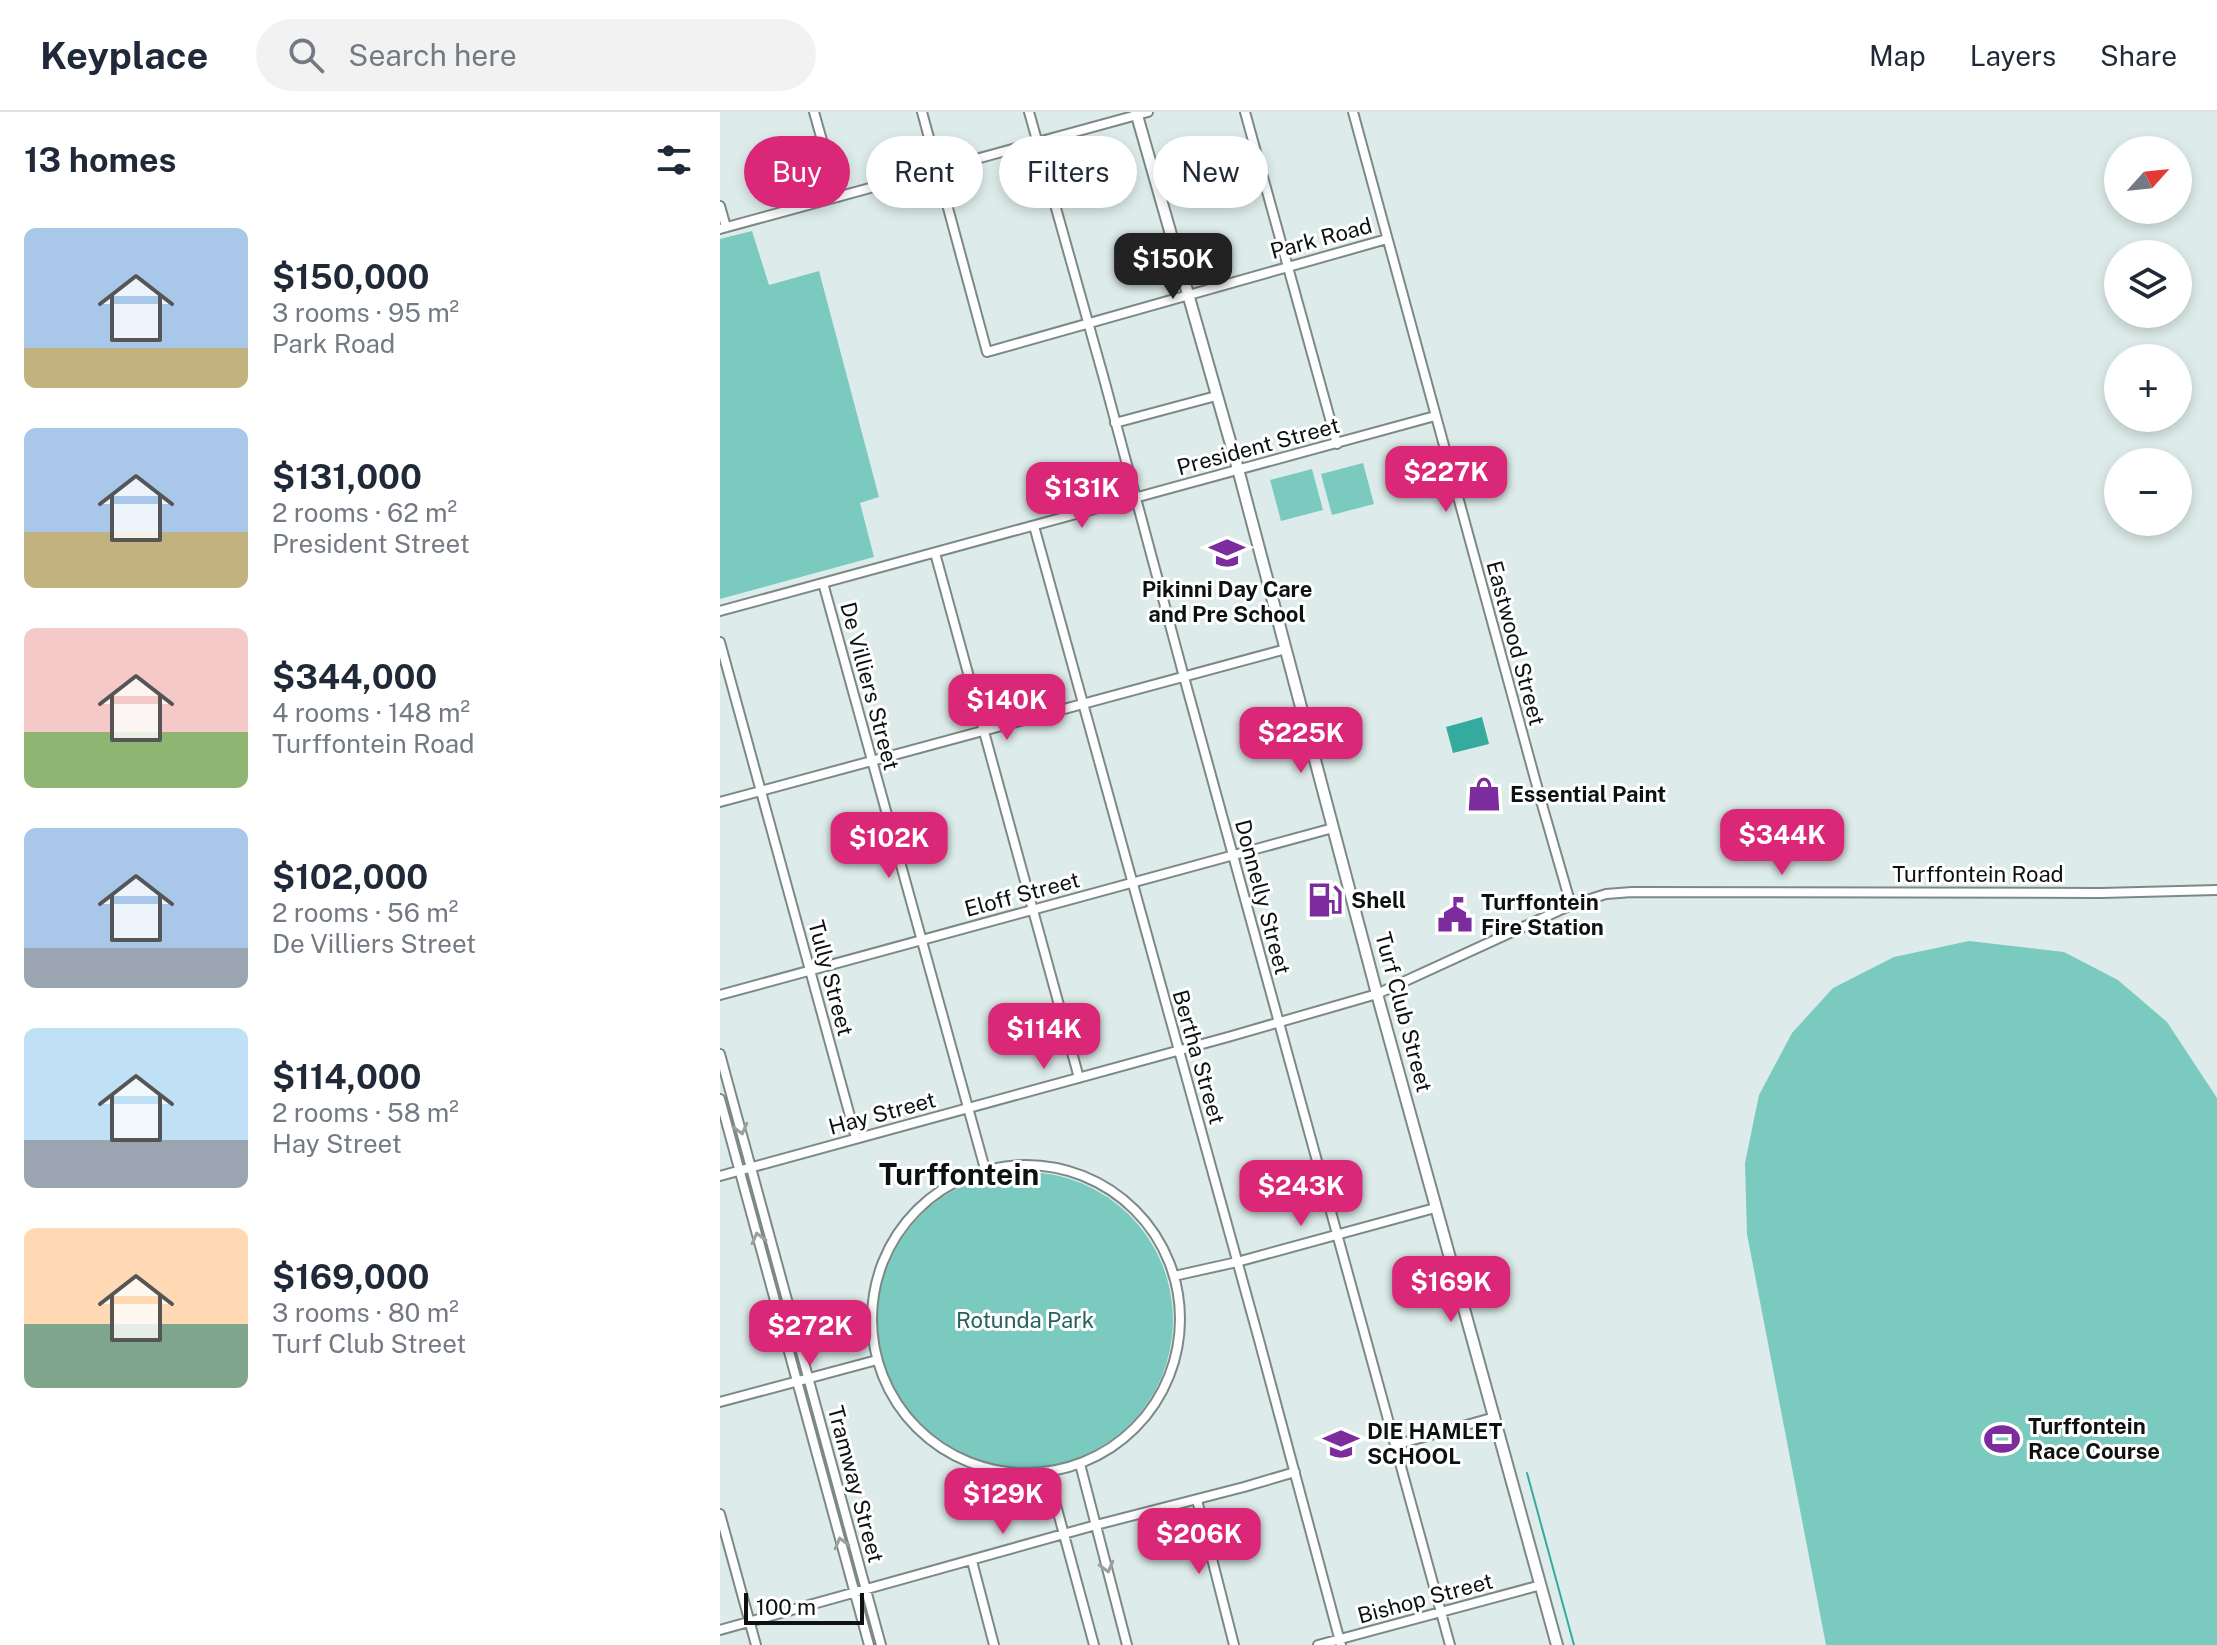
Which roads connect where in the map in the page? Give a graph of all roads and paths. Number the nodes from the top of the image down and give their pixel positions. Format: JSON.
{"nodes":[{"id":1,"x":814,"y":112,"type":"edge"},
{"id":2,"x":922,"y":112,"type":"edge"},
{"id":3,"x":1029,"y":112,"type":"edge"},
{"id":4,"x":1245,"y":112,"type":"edge"},
{"id":5,"x":1353,"y":112,"type":"edge"},
{"id":6,"x":1141,"y":113,"type":"edge"},
{"id":7,"x":821,"y":136,"type":"edge"},
{"id":8,"x":929,"y":136,"type":"edge"},
{"id":9,"x":1036,"y":136,"type":"edge"},
{"id":10,"x":1059,"y":136,"type":"edge"},
{"id":11,"x":720,"y":206,"type":"edge"},
{"id":12,"x":797,"y":208,"type":"edge"},
{"id":13,"x":948,"y":208,"type":"edge"},
{"id":14,"x":1056,"y":208,"type":"edge"},
{"id":15,"x":723,"y":228,"type":"edge"},
{"id":16,"x":1387,"y":239,"type":"junction"},
{"id":17,"x":1287,"y":267,"type":"junction"},
{"id":18,"x":1189,"y":294,"type":"junction"},
{"id":19,"x":1088,"y":322,"type":"junction"},
{"id":20,"x":1216,"y":396,"type":"junction"},
{"id":21,"x":1435,"y":416,"type":"junction"},
{"id":22,"x":1115,"y":423,"type":"junction"},
{"id":23,"x":1337,"y":444,"type":"junction"},
{"id":24,"x":1238,"y":469,"type":"junction"},
{"id":25,"x":1135,"y":497,"type":"junction"},
{"id":26,"x":1034,"y":526,"type":"junction"},
{"id":27,"x":935,"y":553,"type":"junction"},
{"id":28,"x":823,"y":583,"type":"junction"},
{"id":29,"x":720,"y":611,"type":"edge"},
{"id":30,"x":720,"y":642,"type":"edge"},
{"id":31,"x":1286,"y":649,"type":"junction"},
{"id":32,"x":1184,"y":677,"type":"junction"},
{"id":33,"x":1084,"y":704,"type":"junction"},
{"id":34,"x":983,"y":732,"type":"junction"},
{"id":35,"x":872,"y":761,"type":"junction"},
{"id":36,"x":761,"y":791,"type":"junction"},
{"id":37,"x":720,"y":802,"type":"edge"},
{"id":38,"x":1333,"y":828,"type":"junction"},
{"id":39,"x":1233,"y":855,"type":"junction"},
{"id":40,"x":1133,"y":882,"type":"junction"},
{"id":41,"x":2217,"y":890,"type":"edge"},
{"id":42,"x":1571,"y":905,"type":"junction"},
{"id":43,"x":1033,"y":910,"type":"junction"},
{"id":44,"x":921,"y":940,"type":"junction"},
{"id":45,"x":810,"y":969,"type":"junction"},
{"id":46,"x":1377,"y":994,"type":"junction"},
{"id":47,"x":720,"y":995,"type":"edge"},
{"id":48,"x":1278,"y":1023,"type":"junction"},
{"id":49,"x":1179,"y":1051,"type":"junction"},
{"id":50,"x":720,"y":1054,"type":"edge"},
{"id":51,"x":1079,"y":1078,"type":"junction"},
{"id":52,"x":724,"y":1086,"type":"edge"},
{"id":53,"x":720,"y":1099,"type":"edge"},
{"id":54,"x":967,"y":1109,"type":"junction"},
{"id":55,"x":856,"y":1138,"type":"junction"},
{"id":56,"x":751,"y":1167,"type":"junction"},
{"id":57,"x":985,"y":1169,"type":"junction"},
{"id":58,"x":739,"y":1170,"type":"junction"},
{"id":59,"x":720,"y":1176,"type":"edge"},
{"id":60,"x":1435,"y":1208,"type":"junction"},
{"id":61,"x":1337,"y":1234,"type":"junction"},
{"id":62,"x":1237,"y":1262,"type":"junction"},
{"id":63,"x":1174,"y":1276,"type":"junction"},
{"id":64,"x":781,"y":1278,"type":"junction"},
{"id":65,"x":770,"y":1281,"type":"junction"},
{"id":66,"x":877,"y":1360,"type":"junction"},
{"id":67,"x":808,"y":1378,"type":"junction"},
{"id":68,"x":797,"y":1381,"type":"junction"},
{"id":69,"x":720,"y":1402,"type":"edge"},
{"id":70,"x":1495,"y":1417,"type":"junction"},
{"id":71,"x":826,"y":1442,"type":"junction"},
{"id":72,"x":1395,"y":1445,"type":"junction"},
{"id":73,"x":815,"y":1446,"type":"junction"},
{"id":74,"x":1080,"y":1464,"type":"junction"},
{"id":75,"x":1047,"y":1472,"type":"junction"},
{"id":76,"x":1295,"y":1472,"type":"junction"},
{"id":77,"x":837,"y":1483,"type":"junction"},
{"id":78,"x":825,"y":1486,"type":"junction"},
{"id":79,"x":1197,"y":1500,"type":"junction"},
{"id":80,"x":720,"y":1514,"type":"edge"},
{"id":81,"x":1096,"y":1525,"type":"junction"},
{"id":82,"x":1064,"y":1535,"type":"junction"},
{"id":83,"x":972,"y":1561,"type":"junction"},
{"id":84,"x":1541,"y":1585,"type":"junction"},
{"id":85,"x":866,"y":1589,"type":"junction"},
{"id":86,"x":854,"y":1593,"type":"junction"},
{"id":87,"x":1441,"y":1612,"type":"junction"},
{"id":88,"x":750,"y":1622,"type":"junction"},
{"id":89,"x":720,"y":1630,"type":"edge"},
{"id":90,"x":1340,"y":1642,"type":"edge"},
{"id":91,"x":756,"y":1645,"type":"edge"},
{"id":92,"x":869,"y":1645,"type":"edge"},
{"id":93,"x":881,"y":1645,"type":"edge"},
{"id":94,"x":994,"y":1645,"type":"edge"},
{"id":95,"x":1094,"y":1645,"type":"edge"},
{"id":96,"x":1127,"y":1645,"type":"edge"},
{"id":97,"x":1234,"y":1645,"type":"edge"},
{"id":98,"x":1318,"y":1645,"type":"edge"},
{"id":99,"x":1450,"y":1645,"type":"edge"},
{"id":100,"x":1557,"y":1645,"type":"edge"}],
"edges":[{"from":1,"to":7,"type":"street"},
{"from":2,"to":8,"type":"street"},
{"from":3,"to":9,"type":"street","name":"Donnelly Street"},
{"from":4,"to":17,"type":"street"},
{"from":5,"to":16,"type":"street","name":"Eastwood Street"},
{"from":6,"to":10,"type":"street"},
{"from":6,"to":18,"type":"main road","name":"Turf Club Street"},
{"from":11,"to":15,"type":"street"},
{"from":12,"to":15,"type":"street"},
{"from":13,"to":19,"type":"street","name":"Park Road"},
{"from":14,"to":19,"type":"street","name":"Donnelly Street"},
{"from":16,"to":17,"type":"street","name":"Park Road"},
{"from":16,"to":21,"type":"street","name":"Eastwood Street"},
{"from":17,"to":18,"type":"street","name":"Park Road"},
{"from":17,"to":23,"type":"street"},
{"from":18,"to":19,"type":"street","name":"Park Road"},
{"from":18,"to":20,"type":"main road","name":"Turf Club Street"},
{"from":19,"to":22,"type":"street","name":"Donnelly Street"},
{"from":20,"to":22,"type":"street"},
{"from":20,"to":24,"type":"main road","name":"Turf Club Street"},
{"from":21,"to":23,"type":"street","name":"President Street"},
{"from":21,"to":42,"type":"street","name":"Eastwood Street"},
{"from":22,"to":25,"type":"street","name":"Donnelly Street"},
{"from":23,"to":24,"type":"street","name":"President Street"},
{"from":24,"to":25,"type":"street","name":"President Street"},
{"from":24,"to":31,"type":"main road","name":"Turf Club Street"},
{"from":25,"to":26,"type":"street","name":"President Street"},
{"from":25,"to":32,"type":"street","name":"Donnelly Street"},
{"from":26,"to":27,"type":"street","name":"President Street"},
{"from":26,"to":33,"type":"street","name":"Bertha Street"},
{"from":27,"to":28,"type":"street","name":"President Street"},
{"from":27,"to":34,"type":"street"},
{"from":28,"to":29,"type":"street","name":"President Street"},
{"from":28,"to":35,"type":"street","name":"De Villiers Street"},
{"from":30,"to":36,"type":"street","name":"Tully Street"},
{"from":31,"to":32,"type":"street"},
{"from":31,"to":38,"type":"main road","name":"Turf Club Street"},
{"from":32,"to":33,"type":"street"},
{"from":32,"to":39,"type":"street","name":"Donnelly Street"},
{"from":33,"to":34,"type":"street"},
{"from":33,"to":40,"type":"street","name":"Bertha Street"},
{"from":34,"to":35,"type":"street"},
{"from":34,"to":43,"type":"street"},
{"from":35,"to":36,"type":"street"},
{"from":35,"to":44,"type":"street","name":"De Villiers Street"},
{"from":36,"to":37,"type":"street"},
{"from":36,"to":45,"type":"street","name":"Tully Street"},
{"from":38,"to":39,"type":"street","name":"Eloff Street"},
{"from":38,"to":46,"type":"main road","name":"Turf Club Street"},
{"from":39,"to":40,"type":"street","name":"Eloff Street"},
{"from":39,"to":48,"type":"street","name":"Donnelly Street"},
{"from":40,"to":43,"type":"street","name":"Eloff Street"},
{"from":40,"to":49,"type":"street","name":"Bertha Street"},
{"from":41,"to":42,"type":"street","name":"Turffontein Road"},
{"from":42,"to":46,"type":"street","name":"Turffontein Road"},
{"from":43,"to":44,"type":"street","name":"Eloff Street"},
{"from":43,"to":51,"type":"street"},
{"from":44,"to":45,"type":"street","name":"Eloff Street"},
{"from":44,"to":54,"type":"street","name":"De Villiers Street"},
{"from":45,"to":47,"type":"street","name":"Eloff Street"},
{"from":45,"to":55,"type":"street","name":"Tully Street"},
{"from":46,"to":48,"type":"street","name":"Hay Street"},
{"from":46,"to":60,"type":"main road","name":"Turf Club Street"},
{"from":48,"to":49,"type":"street","name":"Hay Street"},
{"from":48,"to":61,"type":"street","name":"Donnelly Street"},
{"from":49,"to":51,"type":"street","name":"Hay Street"},
{"from":49,"to":62,"type":"street","name":"Bertha Street"},
{"from":50,"to":52,"type":"street","name":"Tramway Street"},
{"from":51,"to":54,"type":"street","name":"Hay Street"},
{"from":52,"to":56,"type":"street","name":"Tramway Street","one_way":true},
{"from":53,"to":58,"type":"street","name":"Tramway Street"},
{"from":54,"to":55,"type":"street","name":"Hay Street"},
{"from":54,"to":57,"type":"street","name":"De Villiers Street"},
{"from":55,"to":56,"type":"street","name":"Hay Street"},
{"from":56,"to":58,"type":"street","name":"Hay Street"},
{"from":56,"to":64,"type":"street","name":"Tramway Street"},
{"from":57,"to":63,"type":"street"},
{"from":57,"to":66,"type":"street"},
{"from":58,"to":59,"type":"street","name":"Hay Street"},
{"from":65,"to":58,"type":"street","name":"Tramway Street","one_way":true},
{"from":60,"to":61,"type":"street"},
{"from":60,"to":70,"type":"main road","name":"Turf Club Street"},
{"from":61,"to":62,"type":"street"},
{"from":61,"to":72,"type":"street","name":"Donnelly Street"},
{"from":62,"to":63,"type":"street"},
{"from":62,"to":76,"type":"street","name":"Bertha Street"},
{"from":63,"to":74,"type":"street"},
{"from":64,"to":65,"type":"street"},
{"from":64,"to":67,"type":"street","name":"Tramway Street"},
{"from":65,"to":68,"type":"street","name":"Tramway Street"},
{"from":66,"to":67,"type":"street"},
{"from":66,"to":75,"type":"street"},
{"from":67,"to":68,"type":"street"},
{"from":67,"to":71,"type":"street","name":"Tramway Street"},
{"from":68,"to":69,"type":"street"},
{"from":68,"to":73,"type":"street","name":"Tramway Street"},
{"from":70,"to":72,"type":"street"},
{"from":70,"to":84,"type":"main road","name":"Turf Club Street"},
{"from":71,"to":73,"type":"street"},
{"from":71,"to":77,"type":"street","name":"Tramway Street"},
{"from":72,"to":87,"type":"street","name":"Donnelly Street"},
{"from":73,"to":78,"type":"street","name":"Tramway Street"},
{"from":74,"to":75,"type":"street"},
{"from":74,"to":81,"type":"street"},
{"from":75,"to":82,"type":"street"},
{"from":76,"to":79,"type":"street"},
{"from":76,"to":90,"type":"street","name":"Bertha Street"},
{"from":77,"to":78,"type":"street"},
{"from":77,"to":85,"type":"street","name":"Tramway Street"},
{"from":86,"to":78,"type":"street","name":"Tramway Street","one_way":true},
{"from":79,"to":81,"type":"street"},
{"from":79,"to":97,"type":"street"},
{"from":80,"to":88,"type":"street"},
{"from":81,"to":82,"type":"street"},
{"from":81,"to":96,"type":"street","one_way":true},
{"from":82,"to":83,"type":"street"},
{"from":82,"to":95,"type":"street"},
{"from":83,"to":85,"type":"street"},
{"from":83,"to":94,"type":"street"},
{"from":84,"to":87,"type":"street","name":"Bishop Street"},
{"from":84,"to":100,"type":"main road","name":"Turf Club Street"},
{"from":85,"to":86,"type":"street"},
{"from":85,"to":93,"type":"street","name":"Tramway Street"},
{"from":86,"to":88,"type":"street"},
{"from":86,"to":92,"type":"street","name":"Tramway Street"},
{"from":87,"to":90,"type":"street","name":"Bishop Street"},
{"from":87,"to":99,"type":"street","name":"Donnelly Street"},
{"from":88,"to":89,"type":"street"},
{"from":88,"to":91,"type":"street"},
{"from":90,"to":98,"type":"street","name":"Bishop Street"}]}
